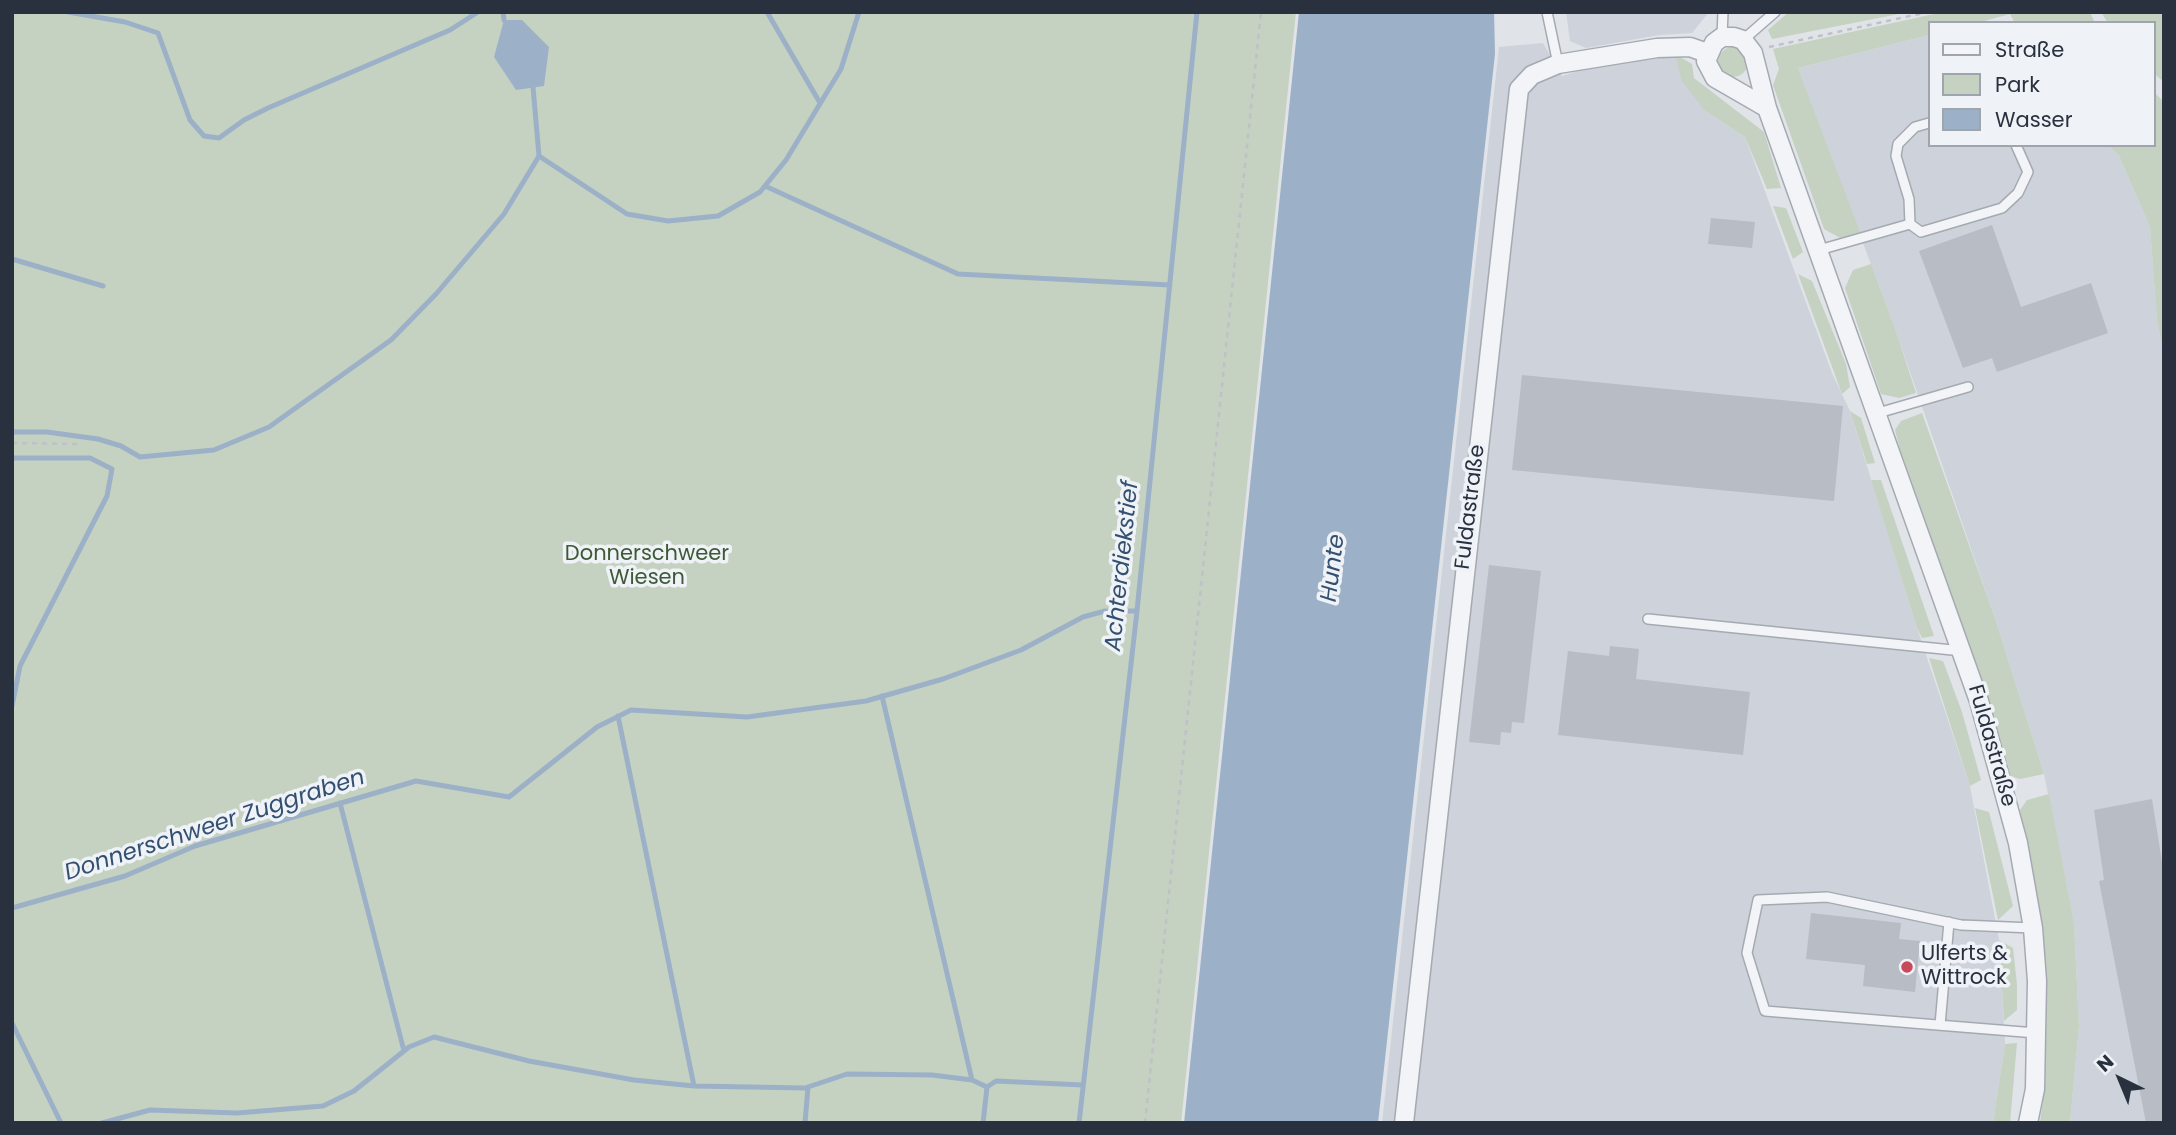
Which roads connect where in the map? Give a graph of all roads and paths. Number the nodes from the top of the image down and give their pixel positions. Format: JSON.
{"nodes":[{"id":1,"x":1261,"y":12,"type":"edge"},
{"id":2,"x":1547,"y":12,"type":"edge"},
{"id":3,"x":1723,"y":12,"type":"edge"},
{"id":4,"x":1775,"y":12,"type":"edge"},
{"id":5,"x":1928,"y":12,"type":"edge"},
{"id":6,"x":1722,"y":37,"type":"junction"},
{"id":7,"x":1748,"y":47,"type":"junction"},
{"id":8,"x":1707,"y":53,"type":"junction"},
{"id":9,"x":1558,"y":64,"type":"junction"},
{"id":10,"x":1767,"y":108,"type":"junction"},
{"id":11,"x":1927,"y":124,"type":"edge"},
{"id":12,"x":2017,"y":147,"type":"edge"},
{"id":13,"x":1910,"y":224,"type":"junction"},
{"id":14,"x":1819,"y":250,"type":"junction"},
{"id":15,"x":1968,"y":387,"type":"dead end"},
{"id":16,"x":1878,"y":414,"type":"junction"},
{"id":17,"x":12,"y":443,"type":"edge"},
{"id":18,"x":79,"y":444,"type":"dead end"},
{"id":19,"x":1648,"y":619,"type":"dead end"},
{"id":20,"x":1962,"y":651,"type":"junction"},
{"id":21,"x":1949,"y":922,"type":"junction"},
{"id":22,"x":2033,"y":929,"type":"junction"},
{"id":23,"x":1940,"y":1025,"type":"junction"},
{"id":24,"x":2036,"y":1033,"type":"junction"},
{"id":25,"x":1145,"y":1123,"type":"edge"},
{"id":26,"x":1404,"y":1123,"type":"edge"},
{"id":27,"x":2028,"y":1123,"type":"edge"}],
"edges":[{"from":1,"to":25,"type":"path"},
{"from":2,"to":9,"type":"lane"},
{"from":3,"to":6,"type":"lane"},
{"from":4,"to":7,"type":"lane"},
{"from":5,"to":7,"type":"path"},
{"from":6,"to":7,"type":"street"},
{"from":6,"to":8,"type":"street"},
{"from":7,"to":10,"type":"street","name":"Fuldastraße"},
{"from":8,"to":9,"type":"street","name":"Fuldastraße"},
{"from":8,"to":10,"type":"street"},
{"from":9,"to":26,"type":"street","name":"Fuldastraße"},
{"from":10,"to":14,"type":"street","name":"Fuldastraße"},
{"from":11,"to":13,"type":"lane"},
{"from":12,"to":13,"type":"lane"},
{"from":13,"to":14,"type":"lane"},
{"from":14,"to":16,"type":"street","name":"Fuldastraße"},
{"from":15,"to":16,"type":"lane"},
{"from":16,"to":20,"type":"street","name":"Fuldastraße"},
{"from":17,"to":18,"type":"path"},
{"from":19,"to":20,"type":"lane"},
{"from":20,"to":22,"type":"street","name":"Fuldastraße"},
{"from":21,"to":22,"type":"lane"},
{"from":21,"to":23,"type":"lane"},
{"from":21,"to":23,"type":"lane"},
{"from":22,"to":24,"type":"street","name":"Fuldastraße"},
{"from":23,"to":24,"type":"lane"},
{"from":24,"to":27,"type":"street","name":"Fuldastraße"}]}
